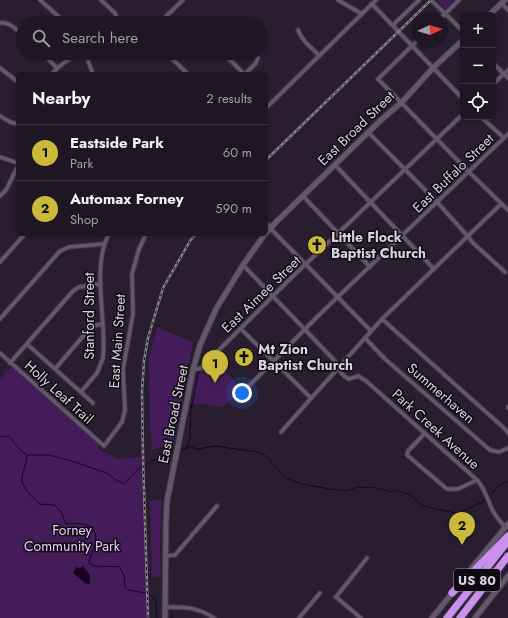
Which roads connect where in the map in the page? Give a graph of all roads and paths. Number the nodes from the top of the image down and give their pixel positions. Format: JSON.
{"nodes":[{"id":1,"x":40,"y":0,"type":"edge"},
{"id":2,"x":101,"y":0,"type":"edge"},
{"id":3,"x":183,"y":0,"type":"edge"},
{"id":4,"x":338,"y":0,"type":"edge"},
{"id":5,"x":376,"y":0,"type":"edge"},
{"id":6,"x":419,"y":0,"type":"edge"},
{"id":7,"x":431,"y":0,"type":"edge"},
{"id":8,"x":435,"y":0,"type":"edge"},
{"id":9,"x":459,"y":0,"type":"edge"},
{"id":10,"x":501,"y":1,"type":"edge"},
{"id":11,"x":372,"y":4,"type":"junction"},
{"id":12,"x":508,"y":10,"type":"edge"},
{"id":13,"x":445,"y":12,"type":"edge"},
{"id":14,"x":445,"y":12,"type":"edge"},
{"id":15,"x":447,"y":12,"type":"edge"},
{"id":16,"x":492,"y":12,"type":"edge"},
{"id":17,"x":362,"y":14,"type":"junction"},
{"id":18,"x":448,"y":15,"type":"edge"},
{"id":19,"x":58,"y":16,"type":"edge"},
{"id":20,"x":116,"y":16,"type":"edge"},
{"id":21,"x":166,"y":16,"type":"edge"},
{"id":22,"x":0,"y":23,"type":"edge"},
{"id":23,"x":393,"y":25,"type":"junction"},
{"id":24,"x":460,"y":28,"type":"edge"},
{"id":25,"x":16,"y":30,"type":"edge"},
{"id":26,"x":298,"y":30,"type":"dead end"},
{"id":27,"x":460,"y":43,"type":"edge"},
{"id":28,"x":412,"y":46,"type":"joint"},
{"id":29,"x":414,"y":48,"type":"edge"},
{"id":30,"x":319,"y":56,"type":"junction"},
{"id":31,"x":49,"y":60,"type":"edge"},
{"id":32,"x":67,"y":60,"type":"edge"},
{"id":33,"x":87,"y":60,"type":"edge"},
{"id":34,"x":173,"y":60,"type":"edge"},
{"id":35,"x":230,"y":60,"type":"edge"},
{"id":36,"x":257,"y":60,"type":"edge"},
{"id":37,"x":496,"y":66,"type":"edge"},
{"id":38,"x":0,"y":68,"type":"edge"},
{"id":39,"x":57,"y":68,"type":"junction"},
{"id":40,"x":434,"y":68,"type":"junction"},
{"id":41,"x":508,"y":70,"type":"edge"},
{"id":42,"x":54,"y":72,"type":"edge"},
{"id":43,"x":91,"y":72,"type":"edge"},
{"id":44,"x":186,"y":72,"type":"edge"},
{"id":45,"x":243,"y":72,"type":"edge"},
{"id":46,"x":247,"y":72,"type":"edge"},
{"id":47,"x":504,"y":74,"type":"junction"},
{"id":48,"x":508,"y":78,"type":"edge"},
{"id":49,"x":16,"y":80,"type":"edge"},
{"id":50,"x":496,"y":81,"type":"edge"},
{"id":51,"x":460,"y":96,"type":"edge"},
{"id":52,"x":402,"y":102,"type":"junction"},
{"id":53,"x":268,"y":106,"type":"edge"},
{"id":54,"x":0,"y":116,"type":"edge"},
{"id":55,"x":460,"y":117,"type":"edge"},
{"id":56,"x":484,"y":120,"type":"edge"},
{"id":57,"x":16,"y":124,"type":"edge"},
{"id":58,"x":369,"y":133,"type":"junction"},
{"id":59,"x":508,"y":134,"type":"edge"},
{"id":60,"x":504,"y":138,"type":"junction"},
{"id":61,"x":437,"y":139,"type":"junction"},
{"id":62,"x":0,"y":157,"type":"edge"},
{"id":63,"x":16,"y":164,"type":"edge"},
{"id":64,"x":335,"y":165,"type":"junction"},
{"id":65,"x":16,"y":169,"type":"edge"},
{"id":66,"x":405,"y":170,"type":"junction"},
{"id":67,"x":469,"y":172,"type":"junction"},
{"id":68,"x":0,"y":196,"type":"edge"},
{"id":69,"x":303,"y":196,"type":"junction"},
{"id":70,"x":371,"y":203,"type":"junction"},
{"id":71,"x":438,"y":203,"type":"junction"},
{"id":72,"x":501,"y":204,"type":"junction"},
{"id":73,"x":508,"y":210,"type":"edge"},
{"id":74,"x":268,"y":226,"type":"edge"},
{"id":75,"x":270,"y":228,"type":"junction"},
{"id":76,"x":268,"y":231,"type":"edge"},
{"id":77,"x":339,"y":233,"type":"junction"},
{"id":78,"x":23,"y":236,"type":"edge"},
{"id":79,"x":107,"y":236,"type":"edge"},
{"id":80,"x":145,"y":236,"type":"edge"},
{"id":81,"x":265,"y":236,"type":"edge"},
{"id":82,"x":403,"y":236,"type":"junction"},
{"id":83,"x":467,"y":236,"type":"junction"},
{"id":84,"x":103,"y":244,"type":"junction"},
{"id":85,"x":0,"y":262,"type":"edge"},
{"id":86,"x":243,"y":265,"type":"junction"},
{"id":87,"x":306,"y":265,"type":"junction"},
{"id":88,"x":370,"y":267,"type":"junction"},
{"id":89,"x":434,"y":269,"type":"junction"},
{"id":90,"x":505,"y":272,"type":"dead end"},
{"id":91,"x":101,"y":284,"type":"junction"},
{"id":92,"x":273,"y":296,"type":"junction"},
{"id":93,"x":338,"y":298,"type":"junction"},
{"id":94,"x":0,"y":319,"type":"edge"},
{"id":95,"x":382,"y":319,"type":"junction"},
{"id":96,"x":102,"y":324,"type":"junction"},
{"id":97,"x":241,"y":329,"type":"junction"},
{"id":98,"x":306,"y":329,"type":"junction"},
{"id":99,"x":370,"y":331,"type":"junction"},
{"id":100,"x":365,"y":338,"type":"junction"},
{"id":101,"x":27,"y":344,"type":"junction"},
{"id":102,"x":0,"y":353,"type":"edge"},
{"id":103,"x":273,"y":362,"type":"junction"},
{"id":104,"x":10,"y":363,"type":"junction"},
{"id":105,"x":338,"y":367,"type":"junction"},
{"id":106,"x":55,"y":369,"type":"junction"},
{"id":107,"x":193,"y":370,"type":"junction"},
{"id":108,"x":81,"y":392,"type":"junction"},
{"id":109,"x":241,"y":394,"type":"dead end"},
{"id":110,"x":311,"y":398,"type":"junction"},
{"id":111,"x":93,"y":403,"type":"dead end"},
{"id":112,"x":281,"y":432,"type":"dead end"},
{"id":113,"x":508,"y":433,"type":"edge"},
{"id":114,"x":425,"y":434,"type":"junction"},
{"id":115,"x":104,"y":446,"type":"joint"},
{"id":116,"x":508,"y":448,"type":"edge"},
{"id":117,"x":477,"y":480,"type":"junction"},
{"id":118,"x":217,"y":506,"type":"dead end"},
{"id":119,"x":507,"y":525,"type":"edge"},
{"id":120,"x":508,"y":536,"type":"edge"},
{"id":121,"x":508,"y":541,"type":"edge"},
{"id":122,"x":166,"y":556,"type":"junction"},
{"id":123,"x":508,"y":556,"type":"edge"},
{"id":124,"x":367,"y":558,"type":"dead end"},
{"id":125,"x":508,"y":576,"type":"edge"},
{"id":126,"x":480,"y":592,"type":"junction"},
{"id":127,"x":320,"y":593,"type":"dead end"},
{"id":128,"x":452,"y":593,"type":"junction"},
{"id":129,"x":166,"y":607,"type":"junction"},
{"id":130,"x":166,"y":618,"type":"edge"},
{"id":131,"x":214,"y":618,"type":"edge"},
{"id":132,"x":299,"y":618,"type":"edge"},
{"id":133,"x":361,"y":618,"type":"edge"},
{"id":134,"x":432,"y":618,"type":"edge"},
{"id":135,"x":446,"y":618,"type":"edge"},
{"id":136,"x":460,"y":618,"type":"edge"},
{"id":137,"x":466,"y":618,"type":"edge"},
{"id":138,"x":475,"y":618,"type":"edge"}],
"edges":[{"from":1,"to":19,"type":"street"},
{"from":2,"to":20,"type":"street"},
{"from":3,"to":21,"type":"street"},
{"from":4,"to":17,"type":"street"},
{"from":5,"to":11,"type":"street"},
{"from":6,"to":23,"type":"street"},
{"from":7,"to":13,"type":"street"},
{"from":8,"to":14,"type":"street"},
{"from":9,"to":15,"type":"street"},
{"from":10,"to":12,"type":"street"},
{"from":10,"to":16,"type":"main road"},
{"from":11,"to":17,"type":"street"},
{"from":11,"to":23,"type":"street"},
{"from":17,"to":30,"type":"street"},
{"from":18,"to":24,"type":"street"},
{"from":22,"to":25,"type":"street"},
{"from":23,"to":28,"type":"street"},
{"from":26,"to":30,"type":"street"},
{"from":27,"to":40,"type":"main road","name":"East Broad Street"},
{"from":28,"to":52,"type":"street"},
{"from":29,"to":40,"type":"street"},
{"from":30,"to":53,"type":"street"},
{"from":31,"to":39,"type":"street"},
{"from":32,"to":39,"type":"street"},
{"from":33,"to":43,"type":"street"},
{"from":34,"to":44,"type":"street"},
{"from":35,"to":45,"type":"street"},
{"from":36,"to":46,"type":"street"},
{"from":37,"to":47,"type":"street"},
{"from":38,"to":49,"type":"street"},
{"from":39,"to":42,"type":"street"},
{"from":40,"to":51,"type":"street"},
{"from":40,"to":52,"type":"main road","name":"East Broad Street"},
{"from":41,"to":47,"type":"street"},
{"from":47,"to":48,"type":"street"},
{"from":47,"to":50,"type":"street"},
{"from":52,"to":58,"type":"main road","name":"East Broad Street"},
{"from":52,"to":61,"type":"street"},
{"from":54,"to":57,"type":"street"},
{"from":55,"to":61,"type":"street","name":"East Aimee Street"},
{"from":56,"to":60,"type":"street"},
{"from":58,"to":64,"type":"main road","name":"East Broad Street"},
{"from":58,"to":66,"type":"street"},
{"from":59,"to":60,"type":"street","name":"East Buffalo Street"},
{"from":60,"to":67,"type":"street","name":"East Buffalo Street"},
{"from":61,"to":66,"type":"street","name":"East Aimee Street"},
{"from":61,"to":67,"type":"street"},
{"from":62,"to":63,"type":"street"},
{"from":64,"to":69,"type":"main road","name":"East Broad Street"},
{"from":64,"to":70,"type":"street"},
{"from":65,"to":68,"type":"street"},
{"from":66,"to":70,"type":"street","name":"East Aimee Street"},
{"from":66,"to":71,"type":"street"},
{"from":67,"to":71,"type":"street","name":"East Buffalo Street"},
{"from":67,"to":72,"type":"street"},
{"from":69,"to":75,"type":"main road","name":"East Broad Street"},
{"from":69,"to":77,"type":"street"},
{"from":70,"to":77,"type":"street","name":"East Aimee Street"},
{"from":70,"to":82,"type":"street"},
{"from":71,"to":82,"type":"street","name":"East Buffalo Street"},
{"from":71,"to":83,"type":"street"},
{"from":72,"to":73,"type":"street"},
{"from":72,"to":83,"type":"street"},
{"from":74,"to":75,"type":"street"},
{"from":75,"to":76,"type":"main road","name":"East Broad Street"},
{"from":75,"to":87,"type":"street"},
{"from":77,"to":87,"type":"street","name":"East Aimee Street"},
{"from":77,"to":88,"type":"street"},
{"from":78,"to":85,"type":"street"},
{"from":79,"to":84,"type":"street","name":"Stanford Street"},
{"from":80,"to":115,"type":"street","name":"East Main Street"},
{"from":81,"to":86,"type":"main road","name":"East Broad Street"},
{"from":82,"to":88,"type":"street","name":"East Buffalo Street"},
{"from":82,"to":89,"type":"street"},
{"from":83,"to":89,"type":"street"},
{"from":83,"to":90,"type":"street"},
{"from":84,"to":91,"type":"street","name":"Stanford Street"},
{"from":84,"to":94,"type":"street"},
{"from":86,"to":92,"type":"street"},
{"from":86,"to":107,"type":"main road","name":"East Broad Street"},
{"from":87,"to":92,"type":"street","name":"East Aimee Street"},
{"from":87,"to":93,"type":"street"},
{"from":88,"to":93,"type":"street","name":"East Buffalo Street"},
{"from":89,"to":95,"type":"street"},
{"from":91,"to":96,"type":"street","name":"Stanford Street"},
{"from":91,"to":101,"type":"street"},
{"from":92,"to":97,"type":"street","name":"East Aimee Street"},
{"from":92,"to":98,"type":"street"},
{"from":93,"to":98,"type":"street","name":"East Buffalo Street"},
{"from":93,"to":99,"type":"street"},
{"from":95,"to":99,"type":"street"},
{"from":95,"to":113,"type":"street","name":"Summerhaven"},
{"from":96,"to":106,"type":"street"},
{"from":96,"to":108,"type":"street","name":"Stanford Street"},
{"from":97,"to":103,"type":"street"},
{"from":97,"to":107,"type":"street","name":"East Aimee Street"},
{"from":98,"to":103,"type":"street","name":"East Buffalo Street"},
{"from":98,"to":105,"type":"street"},
{"from":99,"to":100,"type":"street"},
{"from":100,"to":105,"type":"street"},
{"from":100,"to":116,"type":"street","name":"Summerhaven"},
{"from":101,"to":104,"type":"street"},
{"from":101,"to":106,"type":"street"},
{"from":102,"to":104,"type":"street","name":"Holly Leaf Trail"},
{"from":103,"to":109,"type":"street","name":"East Buffalo Street"},
{"from":103,"to":110,"type":"street"},
{"from":104,"to":115,"type":"street","name":"Holly Leaf Trail"},
{"from":105,"to":110,"type":"street"},
{"from":105,"to":114,"type":"street","name":"Park Creek Avenue"},
{"from":106,"to":108,"type":"street"},
{"from":107,"to":122,"type":"main road","name":"East Broad Street"},
{"from":108,"to":111,"type":"street"},
{"from":110,"to":112,"type":"street"},
{"from":114,"to":117,"type":"street","name":"Park Creek Avenue"},
{"from":114,"to":117,"type":"street"},
{"from":117,"to":119,"type":"street","name":"Park Creek Avenue"},
{"from":118,"to":122,"type":"street"},
{"from":119,"to":128,"type":"main road"},
{"from":120,"to":128,"type":"highway"},
{"from":121,"to":135,"type":"highway","number":"US 80"},
{"from":122,"to":129,"type":"main road","name":"East Broad Street"},
{"from":123,"to":126,"type":"highway","number":"US 80"},
{"from":124,"to":133,"type":"street"},
{"from":125,"to":138,"type":"main road"},
{"from":126,"to":136,"type":"highway","number":"US 80"},
{"from":126,"to":137,"type":"highway"},
{"from":127,"to":132,"type":"street"},
{"from":128,"to":134,"type":"main road"},
{"from":129,"to":130,"type":"main road","name":"East Broad Street"},
{"from":129,"to":131,"type":"street"}]}
